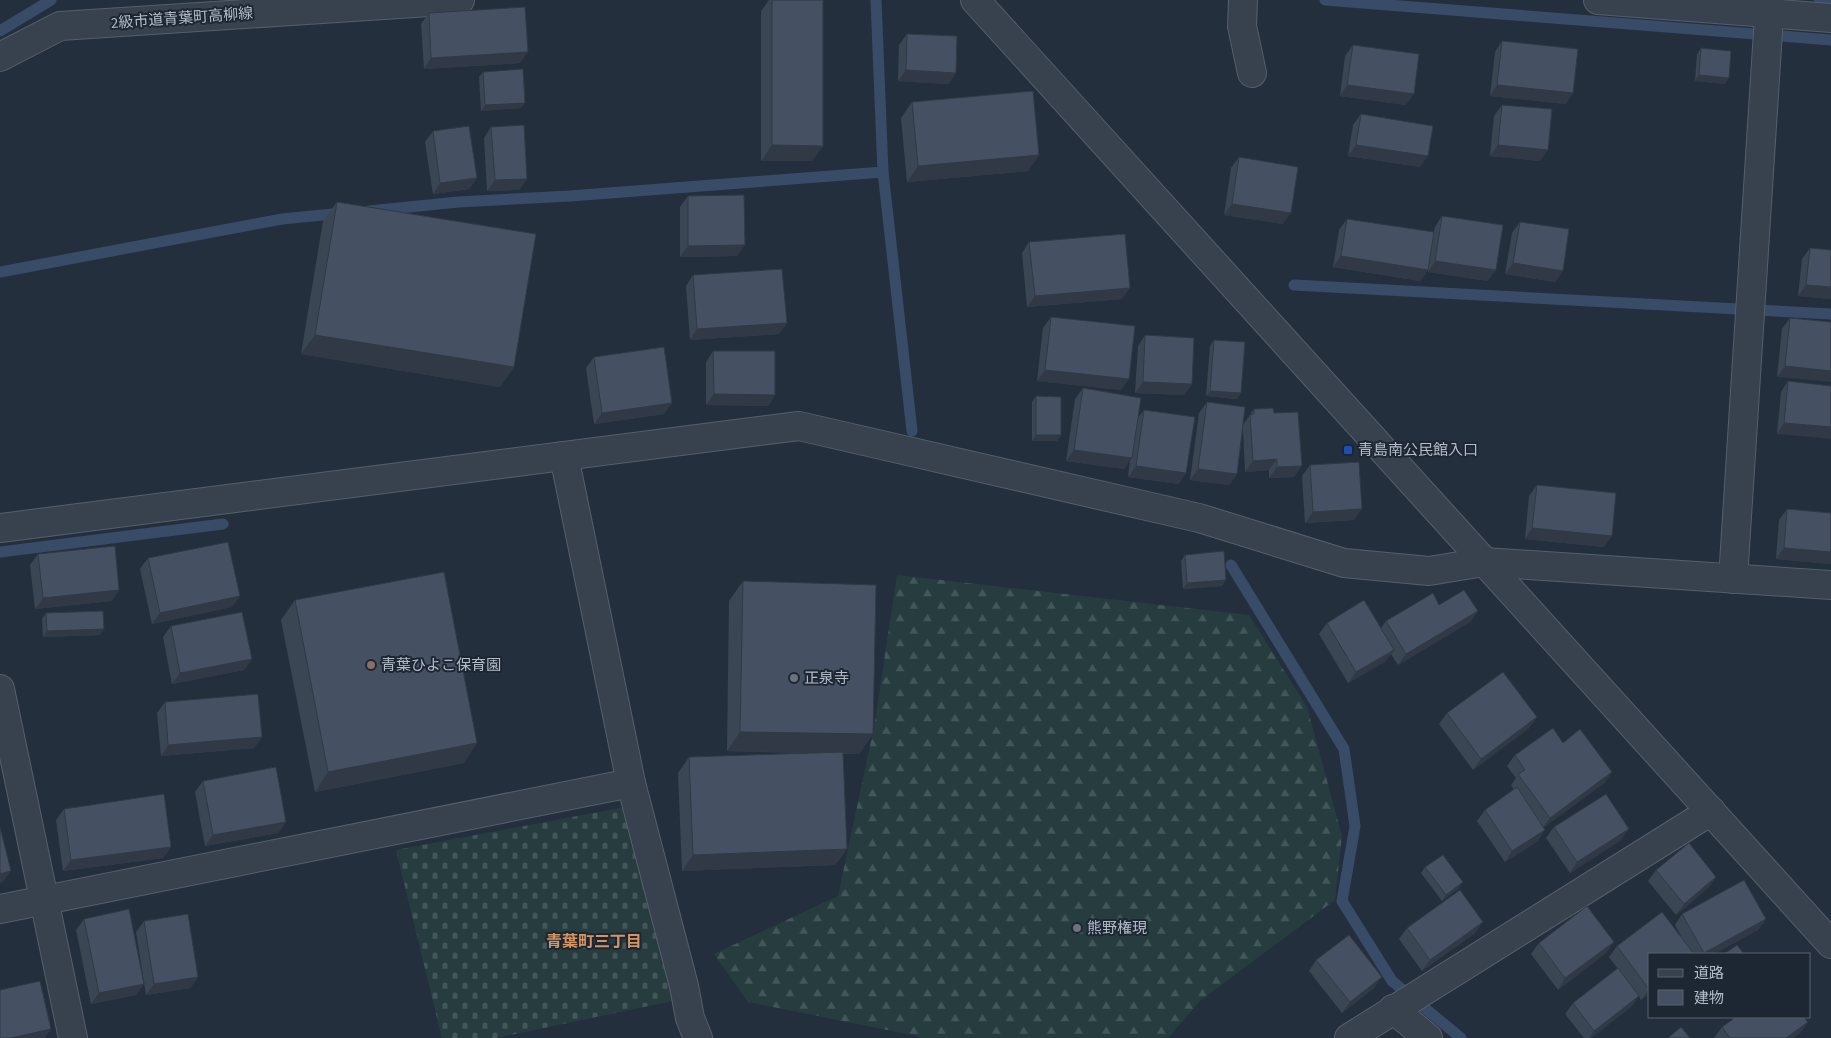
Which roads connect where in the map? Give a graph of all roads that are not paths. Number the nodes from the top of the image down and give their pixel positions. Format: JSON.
{"nodes":[{"id":1,"x":460,"y":0,"type":"edge"},
{"id":2,"x":975,"y":0,"type":"edge"},
{"id":3,"x":1598,"y":0,"type":"edge"},
{"id":4,"x":308,"y":5,"type":"edge"},
{"id":5,"x":1769,"y":11,"type":"edge"},
{"id":6,"x":1243,"y":13,"type":"edge"},
{"id":7,"x":1831,"y":18,"type":"edge"},
{"id":8,"x":0,"y":57,"type":"edge"},
{"id":9,"x":1252,"y":73,"type":"dead end"},
{"id":10,"x":564,"y":456,"type":"junction"},
{"id":11,"x":0,"y":528,"type":"edge"},
{"id":12,"x":1484,"y":562,"type":"junction"},
{"id":13,"x":1733,"y":579,"type":"junction"},
{"id":14,"x":1831,"y":586,"type":"edge"},
{"id":15,"x":0,"y":689,"type":"edge"},
{"id":16,"x":631,"y":783,"type":"junction"},
{"id":17,"x":1711,"y":811,"type":"junction"},
{"id":18,"x":44,"y":900,"type":"junction"},
{"id":19,"x":0,"y":909,"type":"edge"},
{"id":20,"x":1831,"y":944,"type":"edge"},
{"id":21,"x":1393,"y":1009,"type":"junction"},
{"id":22,"x":73,"y":1038,"type":"edge"},
{"id":23,"x":698,"y":1038,"type":"edge"},
{"id":24,"x":1349,"y":1038,"type":"edge"},
{"id":25,"x":1428,"y":1038,"type":"edge"}],
"edges":[{"from":1,"to":4,"type":"street","name":"2級市道青葉町高柳線"},
{"from":2,"to":12,"type":"street"},
{"from":3,"to":5,"type":"street"},
{"from":4,"to":8,"type":"street","name":"2級市道青葉町高柳線"},
{"from":5,"to":7,"type":"street"},
{"from":5,"to":13,"type":"street"},
{"from":6,"to":9,"type":"street"},
{"from":10,"to":11,"type":"street"},
{"from":10,"to":12,"type":"street"},
{"from":10,"to":16,"type":"street"},
{"from":12,"to":13,"type":"street"},
{"from":12,"to":17,"type":"street"},
{"from":13,"to":14,"type":"street"},
{"from":15,"to":18,"type":"street"},
{"from":16,"to":18,"type":"street"},
{"from":16,"to":23,"type":"street"},
{"from":17,"to":20,"type":"street"},
{"from":17,"to":21,"type":"street"},
{"from":18,"to":19,"type":"street"},
{"from":18,"to":22,"type":"street"},
{"from":21,"to":24,"type":"street"},
{"from":21,"to":25,"type":"street"}]}
